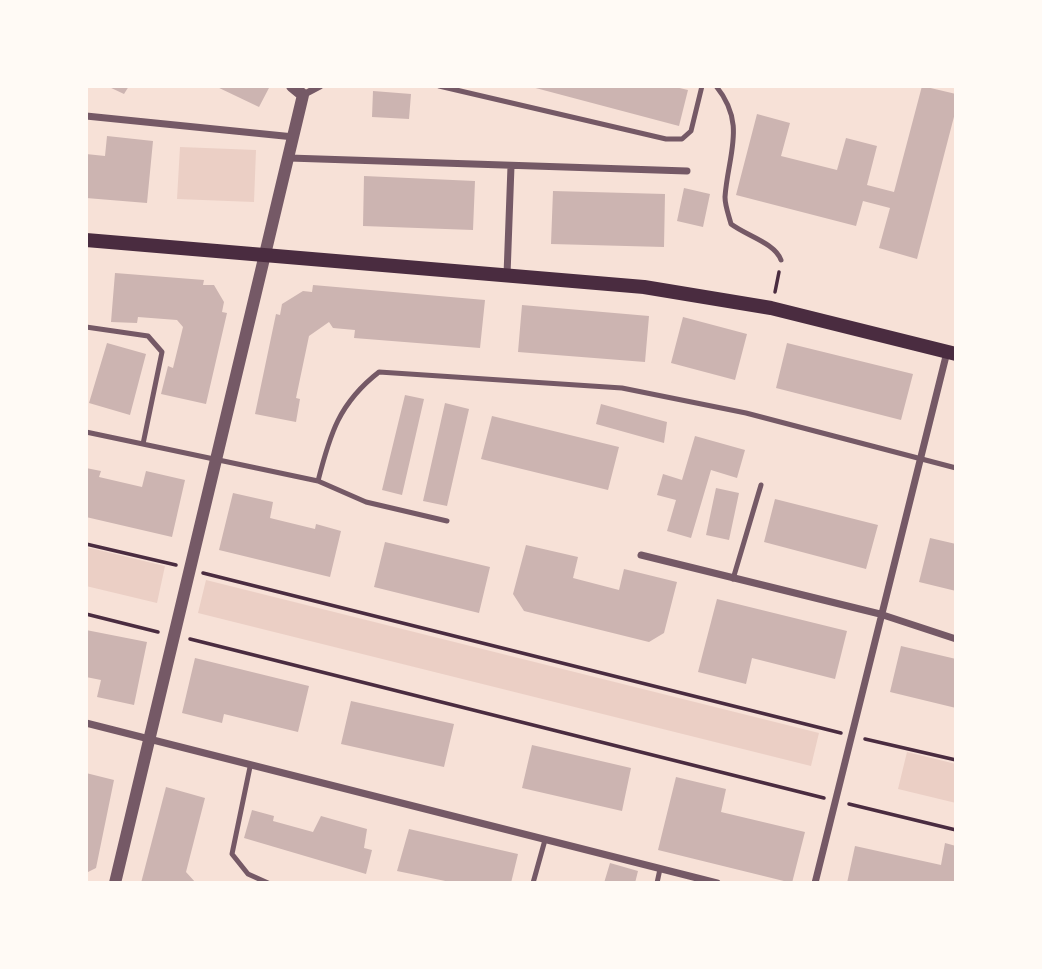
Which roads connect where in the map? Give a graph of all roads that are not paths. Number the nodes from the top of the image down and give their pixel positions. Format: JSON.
{"nodes":[{"id":1,"x":292,"y":86,"type":"edge"},
{"id":2,"x":320,"y":86,"type":"edge"},
{"id":3,"x":439,"y":86,"type":"edge"},
{"id":4,"x":702,"y":86,"type":"edge"},
{"id":5,"x":716,"y":86,"type":"edge"},
{"id":6,"x":303,"y":95,"type":"junction"},
{"id":7,"x":86,"y":116,"type":"edge"},
{"id":8,"x":293,"y":137,"type":"junction"},
{"id":9,"x":289,"y":158,"type":"junction"},
{"id":10,"x":511,"y":166,"type":"junction"},
{"id":11,"x":687,"y":172,"type":"dead end"},
{"id":12,"x":86,"y":240,"type":"edge"},
{"id":13,"x":266,"y":257,"type":"junction"},
{"id":14,"x":781,"y":260,"type":"road end"},
{"id":15,"x":507,"y":276,"type":"junction"},
{"id":16,"x":86,"y":327,"type":"edge"},
{"id":17,"x":952,"y":353,"type":"edge"},
{"id":18,"x":86,"y":432,"type":"edge"},
{"id":19,"x":143,"y":444,"type":"junction"},
{"id":20,"x":921,"y":458,"type":"junction"},
{"id":21,"x":217,"y":459,"type":"junction"},
{"id":22,"x":956,"y":468,"type":"edge"},
{"id":23,"x":318,"y":481,"type":"junction"},
{"id":24,"x":761,"y":485,"type":"dead end"},
{"id":25,"x":447,"y":521,"type":"dead end"},
{"id":26,"x":641,"y":555,"type":"dead end"},
{"id":27,"x":733,"y":579,"type":"junction"},
{"id":28,"x":880,"y":614,"type":"junction"},
{"id":29,"x":956,"y":639,"type":"edge"},
{"id":30,"x":86,"y":723,"type":"edge"},
{"id":31,"x":151,"y":739,"type":"junction"},
{"id":32,"x":250,"y":767,"type":"junction"},
{"id":33,"x":545,"y":840,"type":"junction"},
{"id":34,"x":660,"y":869,"type":"junction"},
{"id":35,"x":115,"y":883,"type":"edge"},
{"id":36,"x":268,"y":883,"type":"edge"},
{"id":37,"x":533,"y":883,"type":"edge"},
{"id":38,"x":657,"y":883,"type":"edge"},
{"id":39,"x":717,"y":883,"type":"edge"},
{"id":40,"x":815,"y":883,"type":"edge"}],
"edges":[{"from":1,"to":6,"type":"street"},
{"from":2,"to":6,"type":"street"},
{"from":3,"to":4,"type":"lane"},
{"from":5,"to":14,"type":"lane"},
{"from":6,"to":8,"type":"street"},
{"from":7,"to":8,"type":"street"},
{"from":8,"to":9,"type":"street"},
{"from":9,"to":10,"type":"street"},
{"from":9,"to":13,"type":"street"},
{"from":10,"to":11,"type":"street"},
{"from":10,"to":15,"type":"street"},
{"from":12,"to":13,"type":"main road"},
{"from":13,"to":15,"type":"main road"},
{"from":13,"to":21,"type":"street"},
{"from":15,"to":17,"type":"main road"},
{"from":16,"to":19,"type":"lane"},
{"from":17,"to":20,"type":"street"},
{"from":18,"to":19,"type":"lane"},
{"from":19,"to":21,"type":"lane"},
{"from":20,"to":22,"type":"lane"},
{"from":20,"to":23,"type":"lane"},
{"from":20,"to":28,"type":"street"},
{"from":21,"to":23,"type":"lane"},
{"from":21,"to":31,"type":"street"},
{"from":23,"to":25,"type":"lane"},
{"from":24,"to":27,"type":"lane"},
{"from":26,"to":27,"type":"street"},
{"from":27,"to":28,"type":"street"},
{"from":28,"to":29,"type":"street"},
{"from":28,"to":40,"type":"street"},
{"from":30,"to":31,"type":"street"},
{"from":31,"to":32,"type":"street"},
{"from":31,"to":35,"type":"street"},
{"from":32,"to":33,"type":"street"},
{"from":32,"to":36,"type":"lane"},
{"from":33,"to":34,"type":"street"},
{"from":33,"to":37,"type":"lane"},
{"from":34,"to":38,"type":"lane"},
{"from":34,"to":39,"type":"street"}]}
